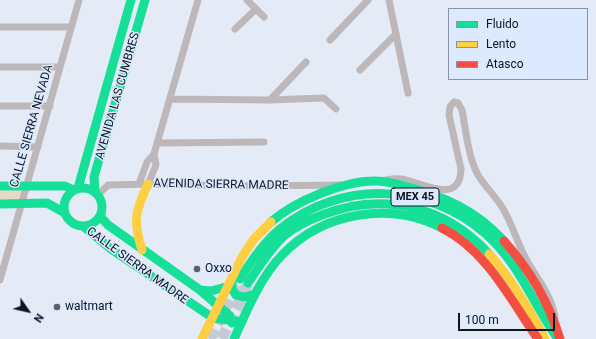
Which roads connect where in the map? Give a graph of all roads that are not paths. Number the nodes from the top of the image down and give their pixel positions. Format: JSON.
{"nodes":[{"id":1,"x":79,"y":0,"type":"edge"},
{"id":2,"x":131,"y":0,"type":"edge"},
{"id":3,"x":145,"y":0,"type":"edge"},
{"id":4,"x":198,"y":0,"type":"edge"},
{"id":5,"x":247,"y":0,"type":"edge"},
{"id":6,"x":368,"y":0,"type":"edge"},
{"id":7,"x":389,"y":0,"type":"edge"},
{"id":8,"x":256,"y":9,"type":"junction"},
{"id":9,"x":264,"y":17,"type":"dead end"},
{"id":10,"x":0,"y":27,"type":"edge"},
{"id":11,"x":71,"y":27,"type":"junction"},
{"id":12,"x":235,"y":29,"type":"dead end"},
{"id":13,"x":396,"y":34,"type":"junction"},
{"id":14,"x":330,"y":40,"type":"dead end"},
{"id":15,"x":306,"y":62,"type":"dead end"},
{"id":16,"x":0,"y":67,"type":"edge"},
{"id":17,"x":60,"y":67,"type":"junction"},
{"id":18,"x":360,"y":70,"type":"dead end"},
{"id":19,"x":408,"y":93,"type":"dead end"},
{"id":20,"x":170,"y":100,"type":"junction"},
{"id":21,"x":270,"y":100,"type":"junction"},
{"id":22,"x":0,"y":106,"type":"edge"},
{"id":23,"x":50,"y":106,"type":"junction"},
{"id":24,"x":336,"y":109,"type":"dead end"},
{"id":25,"x":264,"y":142,"type":"dead end"},
{"id":26,"x":157,"y":143,"type":"junction"},
{"id":27,"x":0,"y":146,"type":"edge"},
{"id":28,"x":38,"y":147,"type":"junction"},
{"id":29,"x":378,"y":181,"type":"junction"},
{"id":30,"x":143,"y":184,"type":"junction"},
{"id":31,"x":28,"y":185,"type":"junction"},
{"id":32,"x":348,"y":185,"type":"junction"},
{"id":33,"x":0,"y":186,"type":"edge"},
{"id":34,"x":76,"y":189,"type":"junction"},
{"id":35,"x":97,"y":193,"type":"junction"},
{"id":36,"x":21,"y":203,"type":"junction"},
{"id":37,"x":0,"y":204,"type":"edge"},
{"id":38,"x":65,"y":213,"type":"junction"},
{"id":39,"x":100,"y":216,"type":"junction"},
{"id":40,"x":83,"y":226,"type":"junction"},
{"id":41,"x":142,"y":250,"type":"junction"},
{"id":42,"x":3,"y":263,"type":"edge"},
{"id":43,"x":240,"y":279,"type":"junction"},
{"id":44,"x":0,"y":280,"type":"edge"},
{"id":45,"x":226,"y":287,"type":"junction"},
{"id":46,"x":196,"y":288,"type":"junction"},
{"id":47,"x":255,"y":294,"type":"junction"},
{"id":48,"x":192,"y":306,"type":"junction"},
{"id":49,"x":219,"y":306,"type":"junction"},
{"id":50,"x":213,"y":318,"type":"junction"},
{"id":51,"x":231,"y":320,"type":"junction"},
{"id":52,"x":242,"y":322,"type":"junction"},
{"id":53,"x":556,"y":322,"type":"junction"},
{"id":54,"x":201,"y":339,"type":"edge"},
{"id":55,"x":234,"y":339,"type":"edge"},
{"id":56,"x":538,"y":339,"type":"edge"},
{"id":57,"x":545,"y":339,"type":"edge"},
{"id":58,"x":559,"y":339,"type":"edge"}],
"edges":[{"from":1,"to":11,"type":"street","name":"CALLE SIERRA NEVADA"},
{"from":2,"to":34,"type":"street","name":"AVENIDA LAS CUMBRES"},
{"from":3,"to":35,"type":"street","name":"AVENIDA LAS CUMBRES"},
{"from":4,"to":20,"type":"street"},
{"from":5,"to":8,"type":"street"},
{"from":6,"to":14,"type":"street"},
{"from":7,"to":13,"type":"street"},
{"from":8,"to":9,"type":"street"},
{"from":8,"to":12,"type":"street"},
{"from":10,"to":11,"type":"street"},
{"from":11,"to":17,"type":"street","name":"CALLE SIERRA NEVADA"},
{"from":13,"to":18,"type":"street"},
{"from":13,"to":19,"type":"street"},
{"from":15,"to":21,"type":"street"},
{"from":16,"to":17,"type":"street"},
{"from":17,"to":23,"type":"street","name":"CALLE SIERRA NEVADA"},
{"from":20,"to":21,"type":"street"},
{"from":20,"to":26,"type":"street"},
{"from":21,"to":24,"type":"street"},
{"from":22,"to":23,"type":"street"},
{"from":23,"to":28,"type":"street","name":"CALLE SIERRA NEVADA"},
{"from":25,"to":26,"type":"street"},
{"from":26,"to":30,"type":"street"},
{"from":27,"to":28,"type":"street"},
{"from":28,"to":31,"type":"street","name":"CALLE SIERRA NEVADA"},
{"from":29,"to":32,"type":"street"},
{"from":29,"to":53,"type":"street"},
{"from":29,"to":53,"type":"street"},
{"from":30,"to":32,"type":"street","name":"AVENIDA SIERRA MADRE"},
{"from":30,"to":35,"type":"street","name":"AVENIDA SIERRA MADRE"},
{"from":30,"to":41,"type":"street"},
{"from":31,"to":33,"type":"street"},
{"from":31,"to":34,"type":"street"},
{"from":31,"to":36,"type":"street","name":"CALLE SIERRA NEVADA"},
{"from":32,"to":43,"type":"street"},
{"from":34,"to":35,"type":"street"},
{"from":34,"to":38,"type":"street"},
{"from":35,"to":39,"type":"street"},
{"from":36,"to":37,"type":"street"},
{"from":36,"to":38,"type":"street"},
{"from":36,"to":42,"type":"street","name":"CALLE SIERRA NEVADA"},
{"from":38,"to":40,"type":"street"},
{"from":39,"to":40,"type":"street"},
{"from":39,"to":41,"type":"street","name":"CALLE SIERRA MADRE"},
{"from":40,"to":48,"type":"street","name":"CALLE SIERRA MADRE"},
{"from":41,"to":46,"type":"street","name":"CALLE SIERRA MADRE"},
{"from":42,"to":44,"type":"street","name":"CALLE SIERRA NEVADA"},
{"from":43,"to":45,"type":"street"},
{"from":43,"to":47,"type":"street"},
{"from":43,"to":57,"type":"street","number":"MEX 45"},
{"from":43,"to":58,"type":"street","number":"MEX 45"},
{"from":45,"to":46,"type":"street"},
{"from":45,"to":49,"type":"street"},
{"from":46,"to":49,"type":"street","name":"CALLE SIERRA MADRE"},
{"from":47,"to":52,"type":"street"},
{"from":47,"to":56,"type":"street"},
{"from":48,"to":50,"type":"street","name":"CALLE SIERRA MADRE"},
{"from":48,"to":54,"type":"street"},
{"from":49,"to":50,"type":"street"},
{"from":49,"to":51,"type":"street","name":"CALLE SIERRA MADRE"},
{"from":50,"to":51,"type":"street"},
{"from":50,"to":54,"type":"street"},
{"from":51,"to":52,"type":"street"},
{"from":51,"to":55,"type":"street"},
{"from":52,"to":55,"type":"street"},
{"from":53,"to":58,"type":"street"}]}
